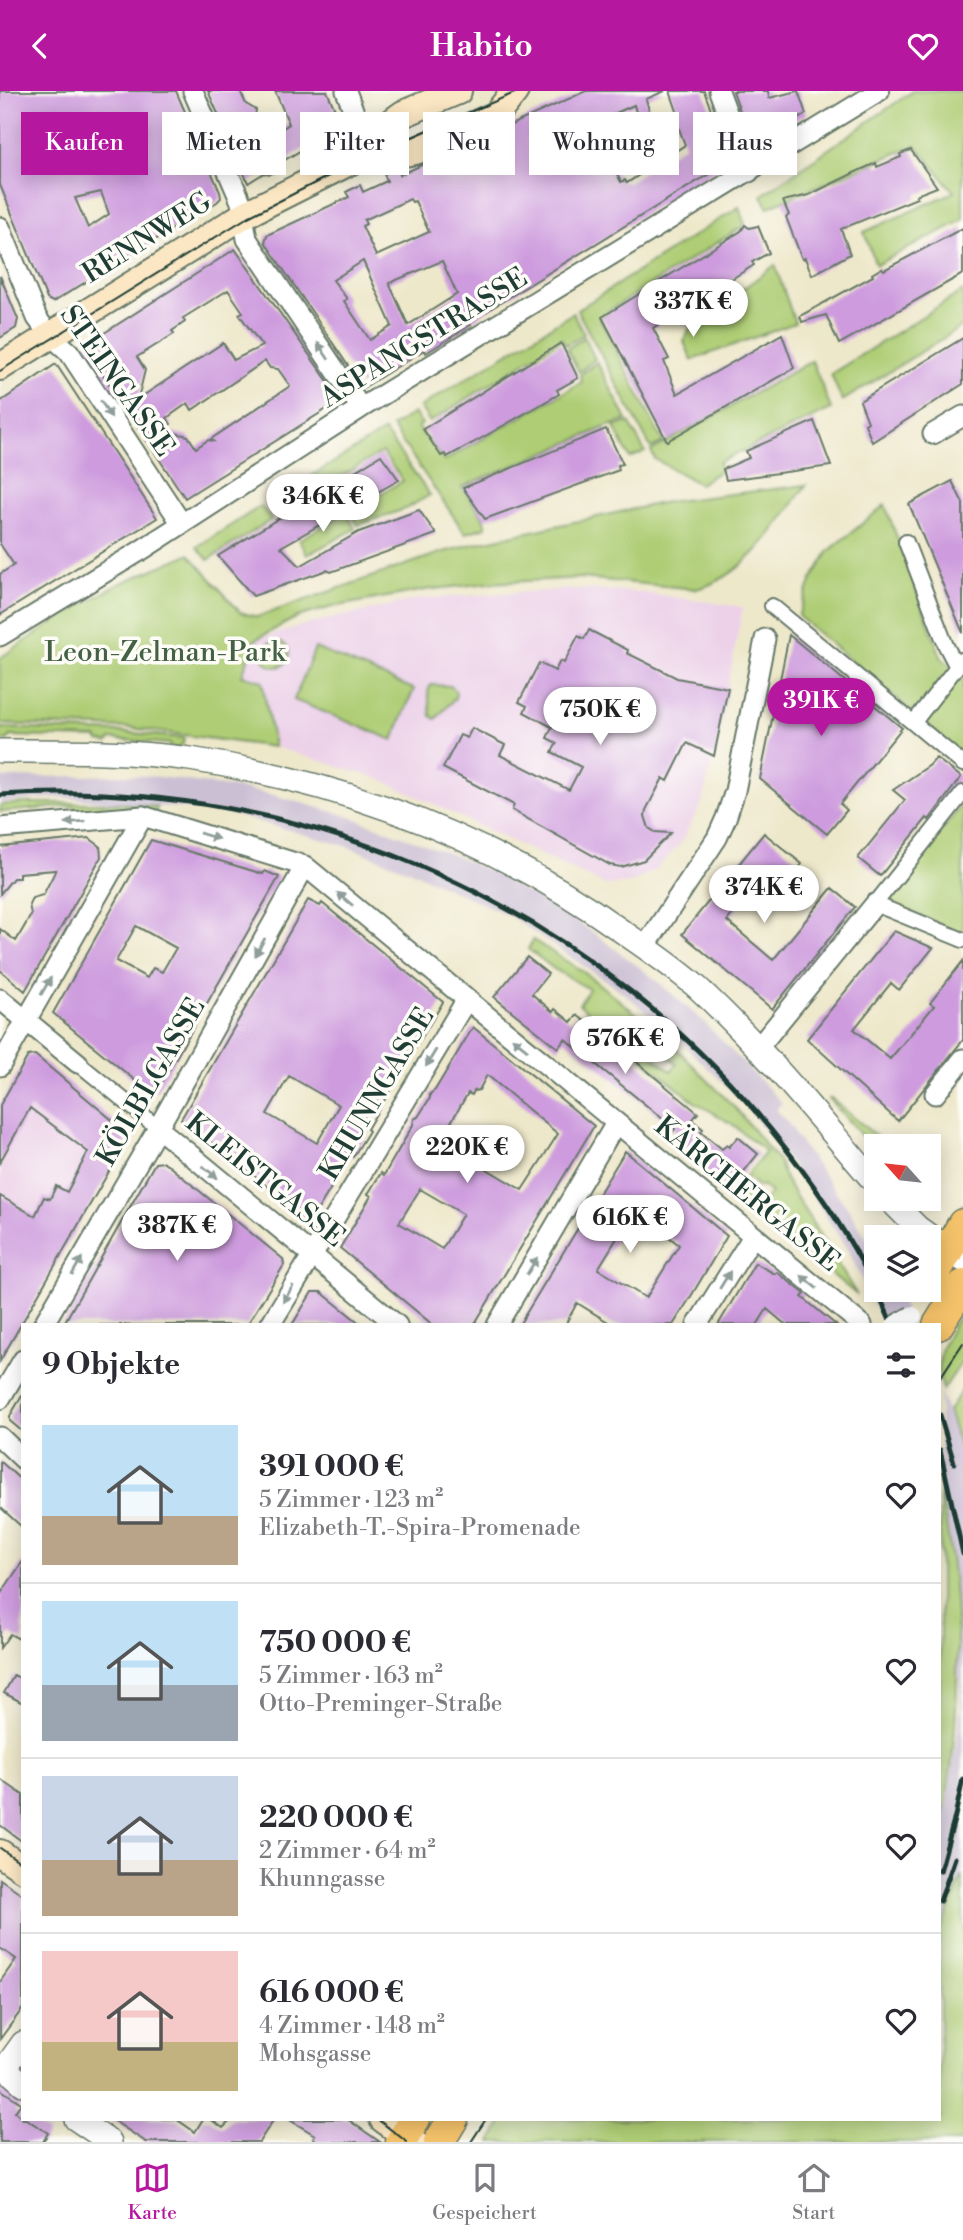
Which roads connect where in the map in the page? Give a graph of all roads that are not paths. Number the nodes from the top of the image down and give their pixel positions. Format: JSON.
{"nodes":[{"id":1,"x":192,"y":91,"type":"edge"},
{"id":2,"x":346,"y":91,"type":"edge"},
{"id":3,"x":458,"y":91,"type":"edge"},
{"id":4,"x":515,"y":91,"type":"edge"},
{"id":5,"x":719,"y":91,"type":"edge"},
{"id":6,"x":879,"y":91,"type":"edge"},
{"id":7,"x":354,"y":112,"type":"edge"},
{"id":8,"x":409,"y":112,"type":"edge"},
{"id":9,"x":727,"y":112,"type":"edge"},
{"id":10,"x":797,"y":142,"type":"edge"},
{"id":11,"x":409,"y":152,"type":"edge"},
{"id":12,"x":323,"y":175,"type":"edge"},
{"id":13,"x":744,"y":175,"type":"edge"},
{"id":14,"x":244,"y":215,"type":"junction"},
{"id":15,"x":0,"y":227,"type":"edge"},
{"id":16,"x":51,"y":335,"type":"junction"},
{"id":17,"x":0,"y":367,"type":"edge"},
{"id":18,"x":361,"y":408,"type":"junction"},
{"id":19,"x":963,"y":416,"type":"edge"},
{"id":20,"x":933,"y":434,"type":"dead end"},
{"id":21,"x":181,"y":524,"type":"junction"},
{"id":22,"x":906,"y":542,"type":"dead end"},
{"id":23,"x":772,"y":606,"type":"dead end"},
{"id":24,"x":0,"y":636,"type":"edge"},
{"id":25,"x":765,"y":639,"type":"dead end"},
{"id":26,"x":960,"y":662,"type":"edge"},
{"id":27,"x":914,"y":722,"type":"junction"},
{"id":28,"x":0,"y":751,"type":"edge"},
{"id":29,"x":963,"y":764,"type":"edge"},
{"id":30,"x":963,"y":793,"type":"edge"},
{"id":31,"x":143,"y":816,"type":"junction"},
{"id":32,"x":0,"y":828,"type":"edge"},
{"id":33,"x":305,"y":866,"type":"junction"},
{"id":34,"x":875,"y":905,"type":"junction"},
{"id":35,"x":963,"y":940,"type":"edge"},
{"id":36,"x":645,"y":947,"type":"junction"},
{"id":37,"x":0,"y":999,"type":"edge"},
{"id":38,"x":467,"y":999,"type":"junction"},
{"id":39,"x":26,"y":1020,"type":"junction"},
{"id":40,"x":758,"y":1048,"type":"junction"},
{"id":41,"x":963,"y":1059,"type":"edge"},
{"id":42,"x":78,"y":1063,"type":"joint"},
{"id":43,"x":0,"y":1066,"type":"edge"},
{"id":44,"x":935,"y":1094,"type":"dead end"},
{"id":45,"x":616,"y":1123,"type":"junction"},
{"id":46,"x":158,"y":1128,"type":"junction"},
{"id":47,"x":864,"y":1170,"type":"edge"},
{"id":48,"x":901,"y":1211,"type":"edge"},
{"id":49,"x":963,"y":1224,"type":"edge"},
{"id":50,"x":753,"y":1236,"type":"junction"},
{"id":51,"x":312,"y":1255,"type":"junction"},
{"id":52,"x":955,"y":1255,"type":"edge"},
{"id":53,"x":941,"y":1271,"type":"edge"},
{"id":54,"x":963,"y":1285,"type":"edge"},
{"id":55,"x":921,"y":1302,"type":"edge"},
{"id":56,"x":44,"y":1323,"type":"edge"},
{"id":57,"x":271,"y":1323,"type":"edge"},
{"id":58,"x":395,"y":1323,"type":"edge"},
{"id":59,"x":498,"y":1323,"type":"edge"},
{"id":60,"x":698,"y":1323,"type":"edge"},
{"id":61,"x":860,"y":1323,"type":"edge"},
{"id":62,"x":913,"y":1323,"type":"edge"},
{"id":63,"x":21,"y":1363,"type":"edge"},
{"id":64,"x":0,"y":1399,"type":"edge"},
{"id":65,"x":0,"y":1437,"type":"edge"},
{"id":66,"x":21,"y":1457,"type":"edge"},
{"id":67,"x":0,"y":1853,"type":"edge"},
{"id":68,"x":21,"y":1867,"type":"edge"},
{"id":69,"x":21,"y":2045,"type":"edge"},
{"id":70,"x":2,"y":2067,"type":"edge"},
{"id":71,"x":21,"y":2082,"type":"edge"},
{"id":72,"x":79,"y":2121,"type":"edge"},
{"id":73,"x":452,"y":2121,"type":"edge"},
{"id":74,"x":110,"y":2142,"type":"edge"},
{"id":75,"x":439,"y":2142,"type":"edge"}],
"edges":[{"from":1,"to":14,"type":"street"},
{"from":2,"to":7,"type":"street"},
{"from":3,"to":8,"type":"main road","name":"RENNWEG"},
{"from":4,"to":11,"type":"main road","name":"RENNWEG"},
{"from":5,"to":9,"type":"street"},
{"from":6,"to":10,"type":"street","name":"ASPANGSTRASSE"},
{"from":12,"to":14,"type":"main road","name":"RENNWEG"},
{"from":13,"to":18,"type":"street","name":"ASPANGSTRASSE"},
{"from":14,"to":16,"type":"main road","name":"RENNWEG"},
{"from":18,"to":14,"type":"street","one_way":true},
{"from":15,"to":16,"type":"street","name":"STEINGASSE"},
{"from":16,"to":17,"type":"main road","name":"RENNWEG"},
{"from":16,"to":21,"type":"street","name":"STEINGASSE","one_way":true},
{"from":18,"to":21,"type":"street","name":"ASPANGSTRASSE"},
{"from":19,"to":20,"type":"street"},
{"from":21,"to":24,"type":"street","name":"ASPANGSTRASSE"},
{"from":22,"to":26,"type":"street"},
{"from":23,"to":27,"type":"street"},
{"from":25,"to":36,"type":"street"},
{"from":26,"to":27,"type":"street"},
{"from":27,"to":29,"type":"street"},
{"from":28,"to":36,"type":"street"},
{"from":30,"to":34,"type":"street"},
{"from":31,"to":32,"type":"street","one_way":true},
{"from":31,"to":33,"type":"street","one_way":true},
{"from":39,"to":31,"type":"street","one_way":true},
{"from":38,"to":33,"type":"street","name":"KÄRCHERGASSE","one_way":true},
{"from":33,"to":46,"type":"street","name":"KÖLBLGASSE","one_way":true},
{"from":34,"to":35,"type":"street"},
{"from":34,"to":40,"type":"street"},
{"from":36,"to":40,"type":"street"},
{"from":37,"to":39,"type":"street","name":"KLEISTGASSE"},
{"from":45,"to":38,"type":"street","name":"KÄRCHERGASSE","one_way":true},
{"from":38,"to":51,"type":"street","name":"KHUNNGASSE","one_way":true},
{"from":39,"to":42,"type":"street","name":"KLEISTGASSE"},
{"from":39,"to":43,"type":"street"},
{"from":40,"to":47,"type":"street"},
{"from":41,"to":44,"type":"street"},
{"from":42,"to":46,"type":"street","name":"KLEISTGASSE"},
{"from":45,"to":50,"type":"street","name":"KÄRCHERGASSE"},
{"from":59,"to":45,"type":"street","one_way":true},
{"from":46,"to":51,"type":"street","name":"KLEISTGASSE","one_way":true},
{"from":56,"to":46,"type":"street","name":"KÖLBLGASSE","one_way":true},
{"from":48,"to":52,"type":"street"},
{"from":49,"to":52,"type":"main road"},
{"from":60,"to":50,"type":"street","one_way":true},
{"from":61,"to":50,"type":"street","name":"KÄRCHERGASSE","one_way":true},
{"from":51,"to":57,"type":"street","name":"KHUNNGASSE","one_way":true},
{"from":51,"to":58,"type":"street","name":"KLEISTGASSE"},
{"from":52,"to":53,"type":"main road"},
{"from":54,"to":62,"type":"main road"},
{"from":55,"to":62,"type":"main road"},
{"from":63,"to":64,"type":"street"},
{"from":65,"to":66,"type":"street"},
{"from":67,"to":68,"type":"main road"},
{"from":69,"to":70,"type":"street"},
{"from":70,"to":71,"type":"street"},
{"from":72,"to":74,"type":"street"},
{"from":73,"to":75,"type":"main road"}]}
